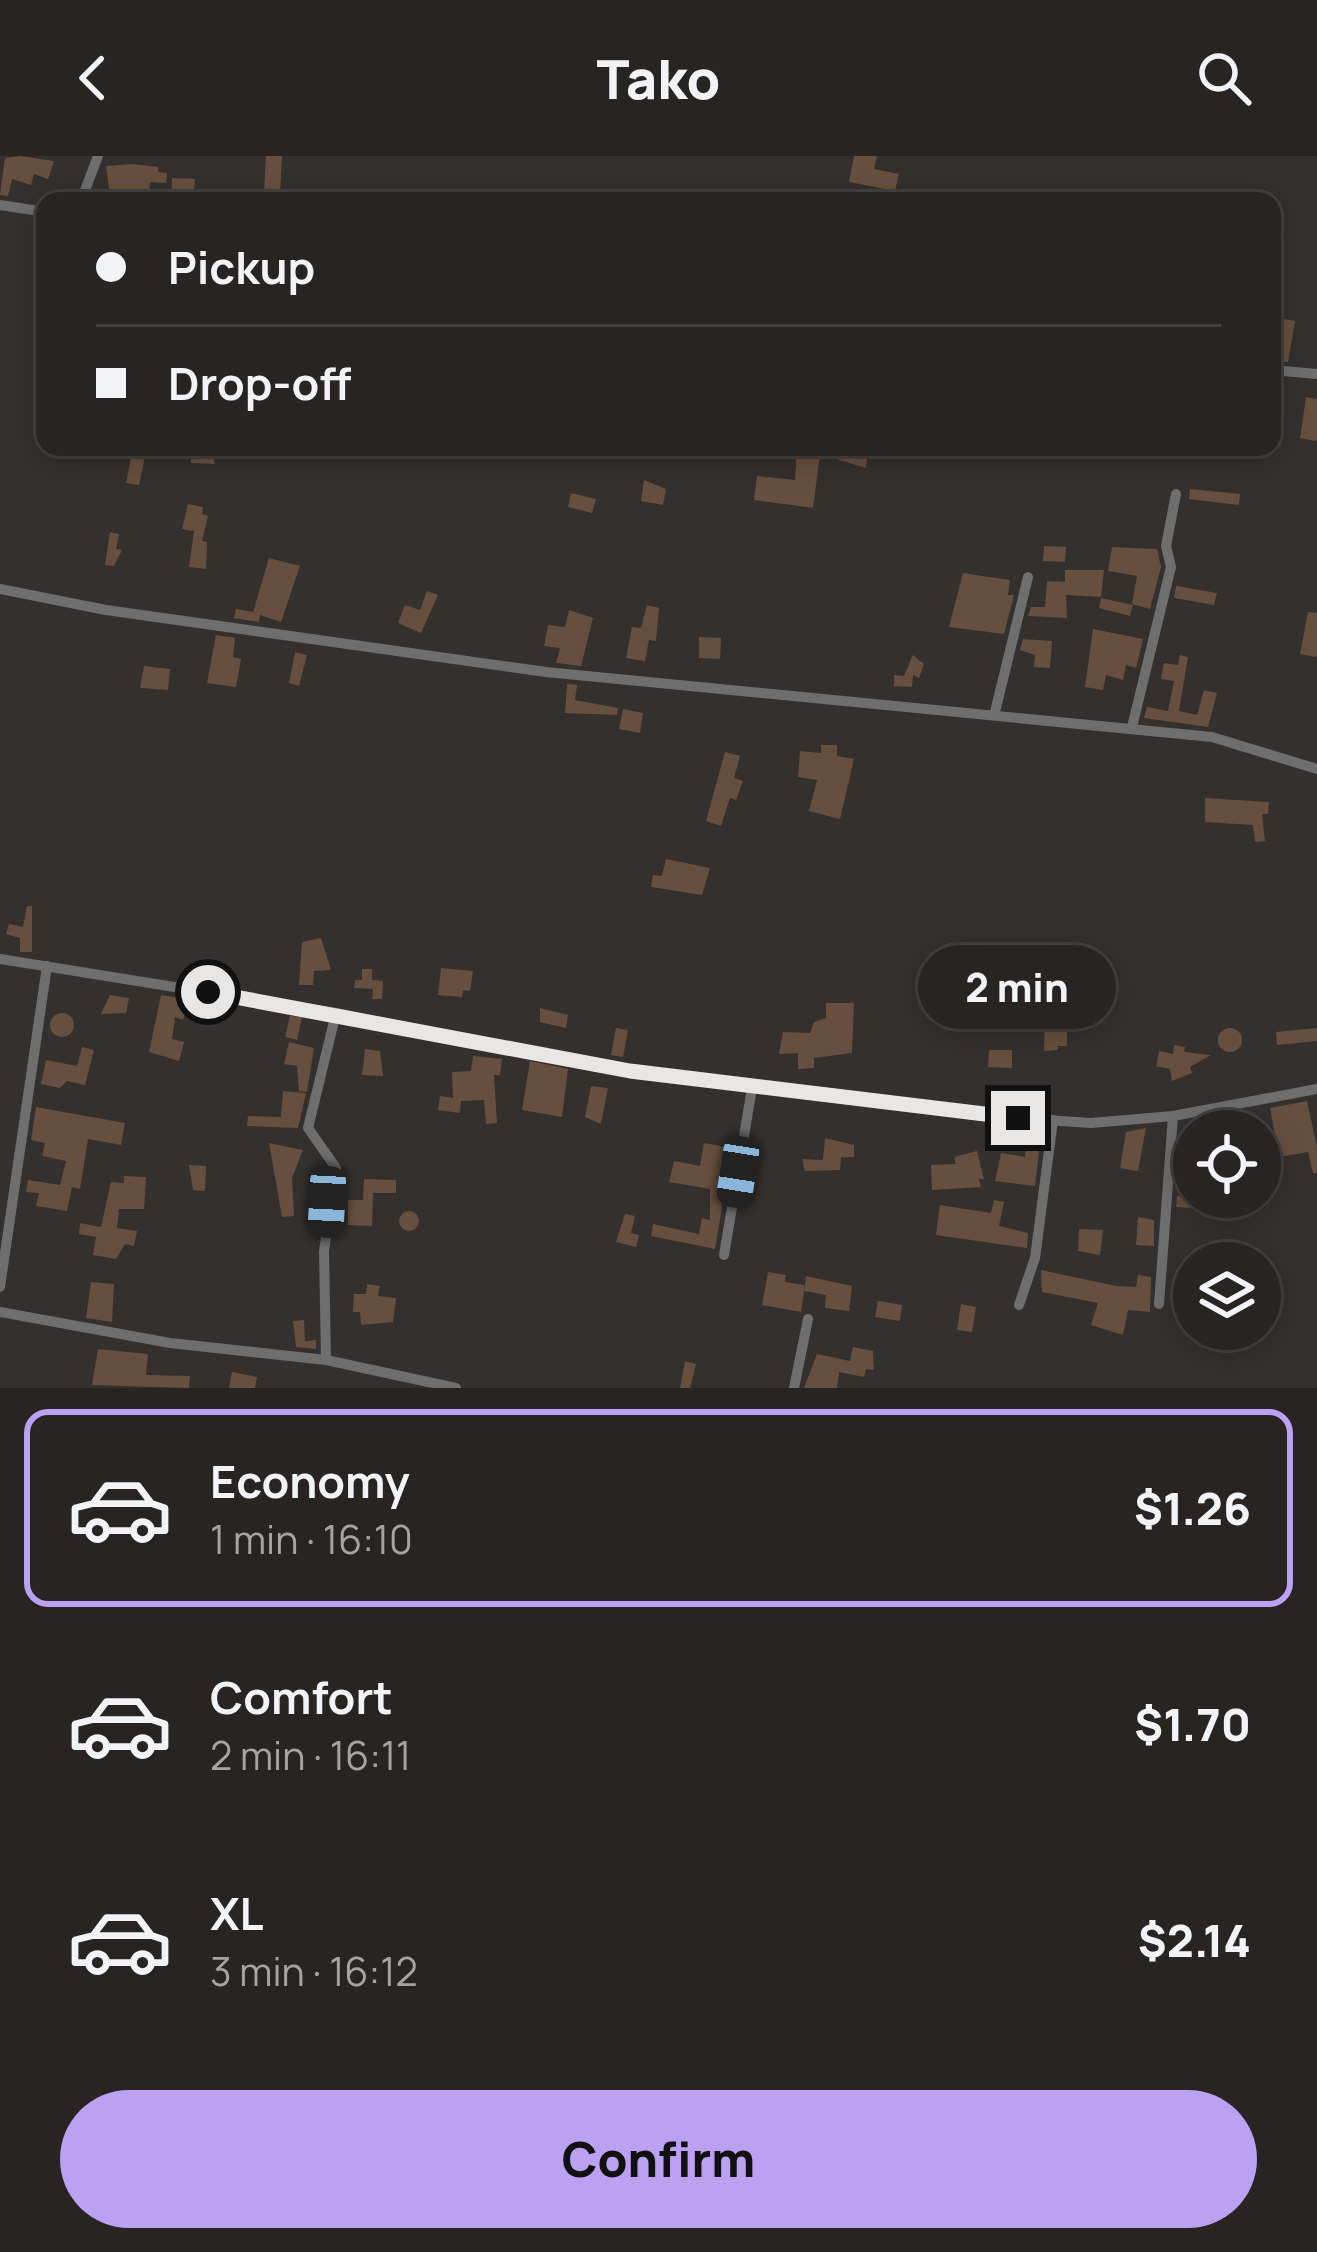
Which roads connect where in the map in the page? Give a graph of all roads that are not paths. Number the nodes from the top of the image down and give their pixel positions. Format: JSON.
{"nodes":[{"id":1,"x":98,"y":156,"type":"edge"},
{"id":2,"x":84,"y":192,"type":"edge"},
{"id":3,"x":0,"y":205,"type":"edge"},
{"id":4,"x":36,"y":211,"type":"edge"},
{"id":5,"x":1281,"y":371,"type":"edge"},
{"id":6,"x":1317,"y":374,"type":"edge"},
{"id":7,"x":1176,"y":494,"type":"dead end"},
{"id":8,"x":1028,"y":577,"type":"dead end"},
{"id":9,"x":0,"y":590,"type":"edge"},
{"id":10,"x":995,"y":712,"type":"junction"},
{"id":11,"x":1132,"y":727,"type":"junction"},
{"id":12,"x":1317,"y":769,"type":"edge"},
{"id":13,"x":0,"y":958,"type":"edge"},
{"id":14,"x":47,"y":966,"type":"junction"},
{"id":15,"x":336,"y":1013,"type":"junction"},
{"id":16,"x":752,"y":1088,"type":"junction"},
{"id":17,"x":1317,"y":1089,"type":"edge"},
{"id":18,"x":1206,"y":1110,"type":"edge"},
{"id":19,"x":1173,"y":1116,"type":"edge"},
{"id":20,"x":1053,"y":1120,"type":"junction"},
{"id":21,"x":1173,"y":1129,"type":"edge"},
{"id":22,"x":724,"y":1255,"type":"dead end"},
{"id":23,"x":0,"y":1286,"type":"edge"},
{"id":24,"x":1159,"y":1304,"type":"dead end"},
{"id":25,"x":1018,"y":1305,"type":"dead end"},
{"id":26,"x":0,"y":1312,"type":"edge"},
{"id":27,"x":808,"y":1319,"type":"dead end"},
{"id":28,"x":326,"y":1360,"type":"junction"},
{"id":29,"x":456,"y":1388,"type":"edge"},
{"id":30,"x":794,"y":1388,"type":"edge"}],
"edges":[{"from":1,"to":2,"type":"street"},
{"from":3,"to":4,"type":"street"},
{"from":5,"to":6,"type":"street"},
{"from":7,"to":11,"type":"street"},
{"from":8,"to":10,"type":"street"},
{"from":9,"to":10,"type":"street"},
{"from":10,"to":11,"type":"street"},
{"from":11,"to":12,"type":"street"},
{"from":13,"to":14,"type":"street"},
{"from":14,"to":15,"type":"street"},
{"from":14,"to":23,"type":"street"},
{"from":15,"to":16,"type":"street"},
{"from":15,"to":28,"type":"street"},
{"from":16,"to":20,"type":"street"},
{"from":16,"to":22,"type":"street"},
{"from":17,"to":18,"type":"street"},
{"from":19,"to":20,"type":"street"},
{"from":20,"to":25,"type":"street"},
{"from":21,"to":24,"type":"street"},
{"from":26,"to":28,"type":"street"},
{"from":27,"to":30,"type":"street"},
{"from":28,"to":29,"type":"street"}]}
